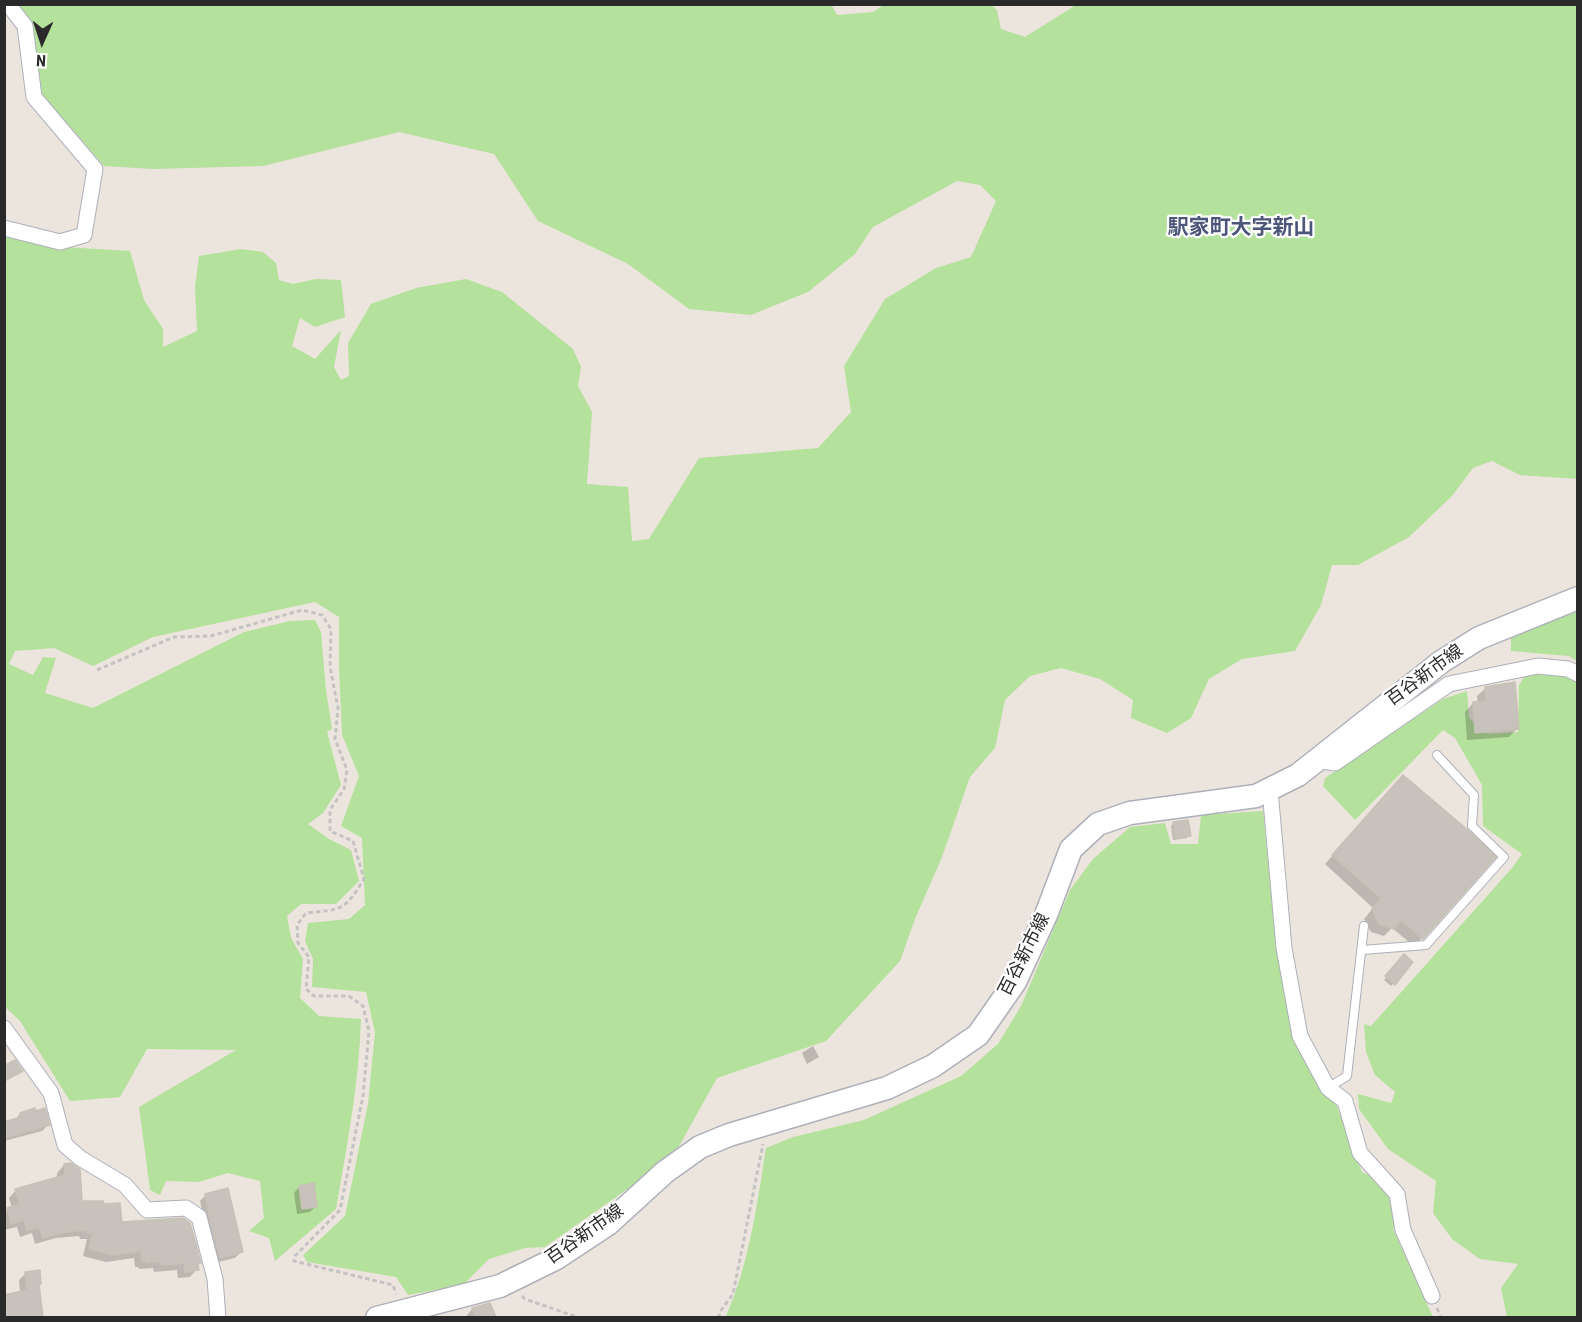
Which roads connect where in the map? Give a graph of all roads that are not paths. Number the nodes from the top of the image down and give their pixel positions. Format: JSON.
{"nodes":[{"id":1,"x":8,"y":4,"type":"edge"},
{"id":2,"x":4,"y":228,"type":"edge"},
{"id":3,"x":1578,"y":598,"type":"edge"},
{"id":4,"x":1578,"y":674,"type":"edge"},
{"id":5,"x":1437,"y":754,"type":"dead end"},
{"id":6,"x":1317,"y":760,"type":"junction"},
{"id":7,"x":1270,"y":790,"type":"junction"},
{"id":8,"x":1364,"y":926,"type":"dead end"},
{"id":9,"x":1362,"y":950,"type":"junction"},
{"id":10,"x":4,"y":1028,"type":"edge"},
{"id":11,"x":1328,"y":1088,"type":"junction"},
{"id":12,"x":1432,"y":1296,"type":"dead end"},
{"id":13,"x":218,"y":1317,"type":"edge"},
{"id":14,"x":377,"y":1317,"type":"edge"}],
"edges":[{"from":1,"to":2,"type":"street"},
{"from":3,"to":6,"type":"main road","name":"百谷新市線"},
{"from":4,"to":6,"type":"street"},
{"from":5,"to":9,"type":"lane"},
{"from":6,"to":7,"type":"main road","name":"百谷新市線"},
{"from":7,"to":11,"type":"street"},
{"from":7,"to":14,"type":"main road","name":"百谷新市線"},
{"from":8,"to":9,"type":"lane"},
{"from":9,"to":11,"type":"lane"},
{"from":10,"to":13,"type":"street"},
{"from":11,"to":12,"type":"street"}]}
